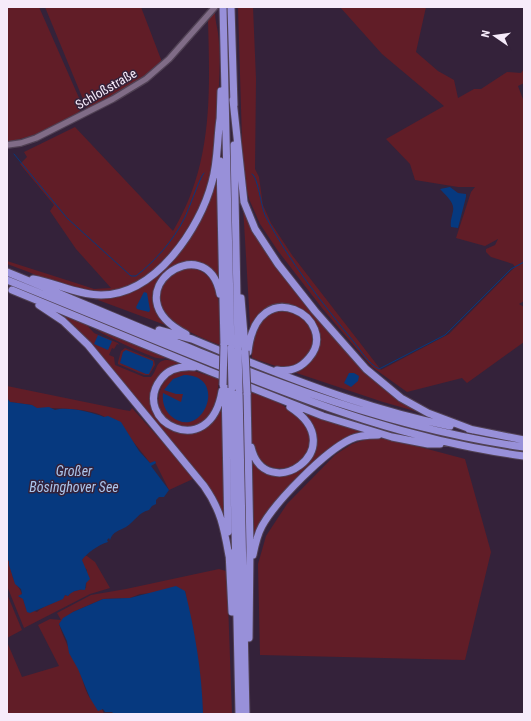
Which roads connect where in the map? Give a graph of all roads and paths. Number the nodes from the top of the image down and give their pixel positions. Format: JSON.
{"nodes":[{"id":1,"x":214,"y":7,"type":"edge"},
{"id":2,"x":223,"y":7,"type":"edge"},
{"id":3,"x":232,"y":10,"type":"edge"},
{"id":4,"x":225,"y":58,"type":"junction"},
{"id":5,"x":234,"y":100,"type":"junction"},
{"id":6,"x":220,"y":119,"type":"junction"},
{"id":7,"x":7,"y":145,"type":"edge"},
{"id":8,"x":236,"y":250,"type":"junction"},
{"id":9,"x":7,"y":272,"type":"edge"},
{"id":10,"x":18,"y":276,"type":"junction"},
{"id":11,"x":7,"y":280,"type":"edge"},
{"id":12,"x":10,"y":289,"type":"edge"},
{"id":13,"x":223,"y":307,"type":"junction"},
{"id":14,"x":132,"y":322,"type":"junction"},
{"id":15,"x":213,"y":347,"type":"junction"},
{"id":16,"x":234,"y":348,"type":"junction"},
{"id":17,"x":247,"y":352,"type":"junction"},
{"id":18,"x":265,"y":368,"type":"junction"},
{"id":19,"x":208,"y":371,"type":"junction"},
{"id":20,"x":230,"y":388,"type":"junction"},
{"id":21,"x":271,"y":395,"type":"junction"},
{"id":22,"x":248,"y":427,"type":"junction"},
{"id":23,"x":473,"y":430,"type":"junction"},
{"id":24,"x":385,"y":435,"type":"junction"},
{"id":25,"x":524,"y":440,"type":"edge"},
{"id":26,"x":451,"y":444,"type":"junction"},
{"id":27,"x":524,"y":447,"type":"edge"},
{"id":28,"x":524,"y":456,"type":"edge"},
{"id":29,"x":229,"y":556,"type":"junction"},
{"id":30,"x":250,"y":573,"type":"junction"},
{"id":31,"x":238,"y":656,"type":"junction"},
{"id":32,"x":245,"y":664,"type":"junction"},
{"id":33,"x":239,"y":714,"type":"edge"},
{"id":34,"x":246,"y":714,"type":"edge"}],
"edges":[{"from":1,"to":7,"type":"main road","name":"Schloßstraße"},
{"from":2,"to":4,"type":"highway"},
{"from":3,"to":5,"type":"highway"},
{"from":4,"to":6,"type":"highway"},
{"from":4,"to":16,"type":"highway"},
{"from":5,"to":8,"type":"highway"},
{"from":5,"to":23,"type":"highway"},
{"from":6,"to":10,"type":"highway"},
{"from":6,"to":13,"type":"highway"},
{"from":8,"to":16,"type":"highway"},
{"from":8,"to":17,"type":"highway"},
{"from":9,"to":10,"type":"highway"},
{"from":10,"to":14,"type":"highway"},
{"from":11,"to":26,"type":"highway"},
{"from":12,"to":19,"type":"highway"},
{"from":12,"to":29,"type":"highway"},
{"from":13,"to":15,"type":"highway"},
{"from":13,"to":20,"type":"highway","bridge":true},
{"from":14,"to":15,"type":"highway"},
{"from":14,"to":27,"type":"highway"},
{"from":15,"to":18,"type":"highway"},
{"from":16,"to":20,"type":"highway","bridge":true},
{"from":17,"to":18,"type":"highway"},
{"from":17,"to":22,"type":"highway","bridge":true},
{"from":18,"to":23,"type":"highway"},
{"from":19,"to":20,"type":"highway"},
{"from":19,"to":21,"type":"highway"},
{"from":20,"to":29,"type":"highway"},
{"from":20,"to":31,"type":"highway"},
{"from":20,"to":32,"type":"highway"},
{"from":21,"to":22,"type":"highway"},
{"from":21,"to":24,"type":"highway"},
{"from":22,"to":30,"type":"highway"},
{"from":23,"to":25,"type":"highway"},
{"from":24,"to":26,"type":"highway"},
{"from":24,"to":30,"type":"highway"},
{"from":26,"to":28,"type":"highway"},
{"from":29,"to":31,"type":"highway"},
{"from":30,"to":32,"type":"highway"},
{"from":31,"to":33,"type":"highway"},
{"from":32,"to":34,"type":"highway"}]}
